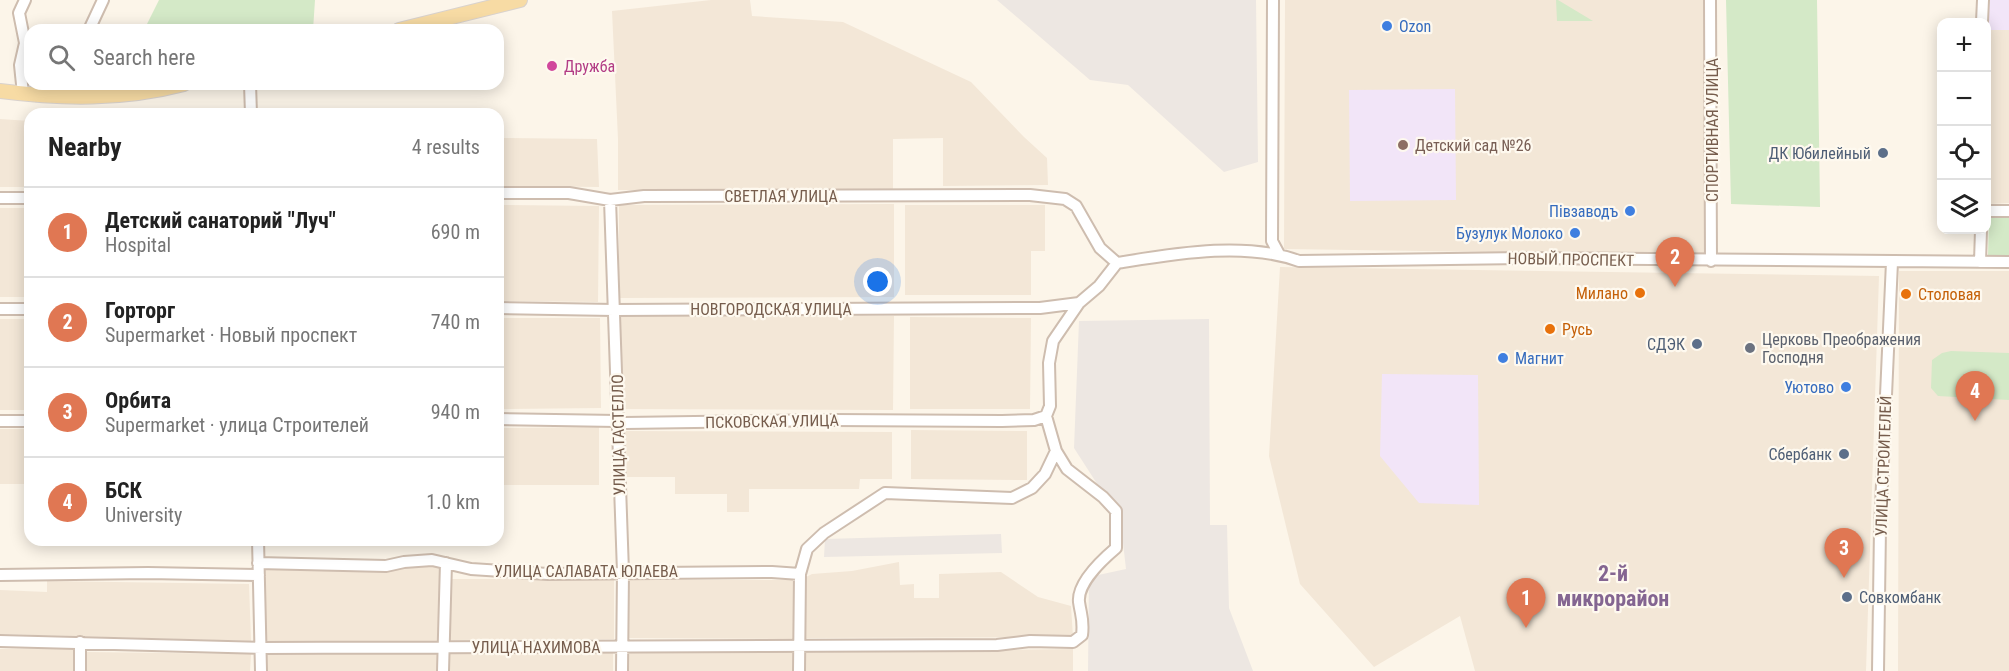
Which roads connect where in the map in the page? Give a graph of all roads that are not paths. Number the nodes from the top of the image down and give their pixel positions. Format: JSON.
{"nodes":[{"id":1,"x":25,"y":0,"type":"edge"},
{"id":2,"x":103,"y":0,"type":"edge"},
{"id":3,"x":520,"y":0,"type":"edge"},
{"id":4,"x":1273,"y":0,"type":"edge"},
{"id":5,"x":1710,"y":0,"type":"edge"},
{"id":6,"x":1983,"y":0,"type":"edge"},
{"id":7,"x":1982,"y":18,"type":"edge"},
{"id":8,"x":92,"y":24,"type":"edge"},
{"id":9,"x":423,"y":24,"type":"edge"},
{"id":10,"x":24,"y":38,"type":"edge"},
{"id":11,"x":24,"y":47,"type":"edge"},
{"id":12,"x":159,"y":90,"type":"edge"},
{"id":13,"x":250,"y":90,"type":"edge"},
{"id":14,"x":0,"y":91,"type":"edge"},
{"id":15,"x":73,"y":91,"type":"edge"},
{"id":16,"x":23,"y":94,"type":"junction"},
{"id":17,"x":252,"y":108,"type":"edge"},
{"id":18,"x":504,"y":193,"type":"edge"},
{"id":19,"x":0,"y":198,"type":"edge"},
{"id":20,"x":24,"y":198,"type":"edge"},
{"id":21,"x":610,"y":200,"type":"junction"},
{"id":22,"x":1991,"y":211,"type":"edge"},
{"id":23,"x":2009,"y":211,"type":"edge"},
{"id":24,"x":1981,"y":234,"type":"edge"},
{"id":25,"x":1279,"y":254,"type":"junction"},
{"id":26,"x":1711,"y":261,"type":"junction"},
{"id":27,"x":1892,"y":262,"type":"junction"},
{"id":28,"x":1980,"y":262,"type":"junction"},
{"id":29,"x":2009,"y":262,"type":"edge"},
{"id":30,"x":1117,"y":263,"type":"junction"},
{"id":31,"x":1079,"y":303,"type":"junction"},
{"id":32,"x":504,"y":308,"type":"edge"},
{"id":33,"x":0,"y":309,"type":"edge"},
{"id":34,"x":24,"y":309,"type":"edge"},
{"id":35,"x":614,"y":310,"type":"junction"},
{"id":36,"x":1046,"y":416,"type":"junction"},
{"id":37,"x":504,"y":419,"type":"edge"},
{"id":38,"x":0,"y":421,"type":"edge"},
{"id":39,"x":24,"y":421,"type":"edge"},
{"id":40,"x":617,"y":421,"type":"junction"},
{"id":41,"x":1056,"y":451,"type":"junction"},
{"id":42,"x":258,"y":546,"type":"edge"},
{"id":43,"x":258,"y":563,"type":"junction"},
{"id":44,"x":446,"y":563,"type":"junction"},
{"id":45,"x":623,"y":572,"type":"junction"},
{"id":46,"x":800,"y":574,"type":"junction"},
{"id":47,"x":0,"y":575,"type":"edge"},
{"id":48,"x":259,"y":575,"type":"junction"},
{"id":49,"x":0,"y":641,"type":"edge"},
{"id":50,"x":80,"y":642,"type":"junction"},
{"id":51,"x":799,"y":645,"type":"junction"},
{"id":52,"x":623,"y":646,"type":"junction"},
{"id":53,"x":443,"y":647,"type":"junction"},
{"id":54,"x":261,"y":648,"type":"junction"},
{"id":55,"x":80,"y":671,"type":"edge"},
{"id":56,"x":261,"y":671,"type":"edge"},
{"id":57,"x":443,"y":671,"type":"edge"},
{"id":58,"x":622,"y":671,"type":"edge"},
{"id":59,"x":799,"y":671,"type":"edge"},
{"id":60,"x":1878,"y":671,"type":"edge"}],
"edges":[{"from":1,"to":10,"type":"street"},
{"from":2,"to":8,"type":"street"},
{"from":3,"to":9,"type":"main road"},
{"from":4,"to":25,"type":"street"},
{"from":5,"to":26,"type":"street","name":"СПОРТИВНАЯ УЛИЦА"},
{"from":6,"to":7,"type":"street"},
{"from":11,"to":16,"type":"street"},
{"from":12,"to":15,"type":"main road"},
{"from":13,"to":17,"type":"street"},
{"from":14,"to":16,"type":"main road"},
{"from":15,"to":16,"type":"main road"},
{"from":18,"to":21,"type":"street","name":"СВЕТЛАЯ УЛИЦА"},
{"from":19,"to":20,"type":"street"},
{"from":21,"to":30,"type":"street","name":"СВЕТЛАЯ УЛИЦА"},
{"from":21,"to":35,"type":"street","name":"УЛИЦА ГАСТЕЛЛО"},
{"from":22,"to":23,"type":"street"},
{"from":24,"to":28,"type":"street"},
{"from":25,"to":26,"type":"street","name":"НОВЫЙ ПРОСПЕКТ"},
{"from":25,"to":30,"type":"street","name":"НОВЫЙ ПРОСПЕКТ"},
{"from":26,"to":27,"type":"street","name":"НОВЫЙ ПРОСПЕКТ"},
{"from":27,"to":28,"type":"street","name":"НОВЫЙ ПРОСПЕКТ"},
{"from":27,"to":60,"type":"street","name":"УЛИЦА СТРОИТЕЛЕЙ"},
{"from":28,"to":29,"type":"street","name":"НОВЫЙ ПРОСПЕКТ"},
{"from":30,"to":31,"type":"street"},
{"from":31,"to":35,"type":"street","name":"НОВГОРОДСКАЯ УЛИЦА"},
{"from":31,"to":36,"type":"street"},
{"from":32,"to":35,"type":"street","name":"НОВГОРОДСКАЯ УЛИЦА"},
{"from":33,"to":34,"type":"street"},
{"from":35,"to":40,"type":"street","name":"УЛИЦА ГАСТЕЛЛО"},
{"from":36,"to":40,"type":"street","name":"ПСКОВСКАЯ УЛИЦА"},
{"from":36,"to":41,"type":"street"},
{"from":37,"to":40,"type":"street","name":"ПСКОВСКАЯ УЛИЦА"},
{"from":38,"to":39,"type":"street"},
{"from":40,"to":45,"type":"street","name":"УЛИЦА ГАСТЕЛЛО"},
{"from":41,"to":46,"type":"street"},
{"from":41,"to":51,"type":"street","name":"УЛИЦА НАХИМОВА"},
{"from":42,"to":43,"type":"street"},
{"from":43,"to":44,"type":"street","name":"УЛИЦА САЛАВАТА ЮЛАЕВА"},
{"from":43,"to":48,"type":"street"},
{"from":44,"to":45,"type":"street","name":"УЛИЦА САЛАВАТА ЮЛАЕВА"},
{"from":44,"to":53,"type":"street"},
{"from":45,"to":46,"type":"street","name":"УЛИЦА САЛАВАТА ЮЛАЕВА"},
{"from":45,"to":52,"type":"street","name":"УЛИЦА ГАСТЕЛЛО"},
{"from":46,"to":51,"type":"street"},
{"from":47,"to":48,"type":"street"},
{"from":48,"to":54,"type":"street"},
{"from":49,"to":50,"type":"street","name":"УЛИЦА НАХИМОВА"},
{"from":50,"to":54,"type":"street","name":"УЛИЦА НАХИМОВА"},
{"from":50,"to":55,"type":"street"},
{"from":51,"to":52,"type":"street","name":"УЛИЦА НАХИМОВА"},
{"from":51,"to":59,"type":"street"},
{"from":52,"to":53,"type":"street","name":"УЛИЦА НАХИМОВА"},
{"from":52,"to":58,"type":"street","name":"УЛИЦА ГАСТЕЛЛО"},
{"from":53,"to":54,"type":"street","name":"УЛИЦА НАХИМОВА"},
{"from":53,"to":57,"type":"street"},
{"from":54,"to":56,"type":"street"}]}
